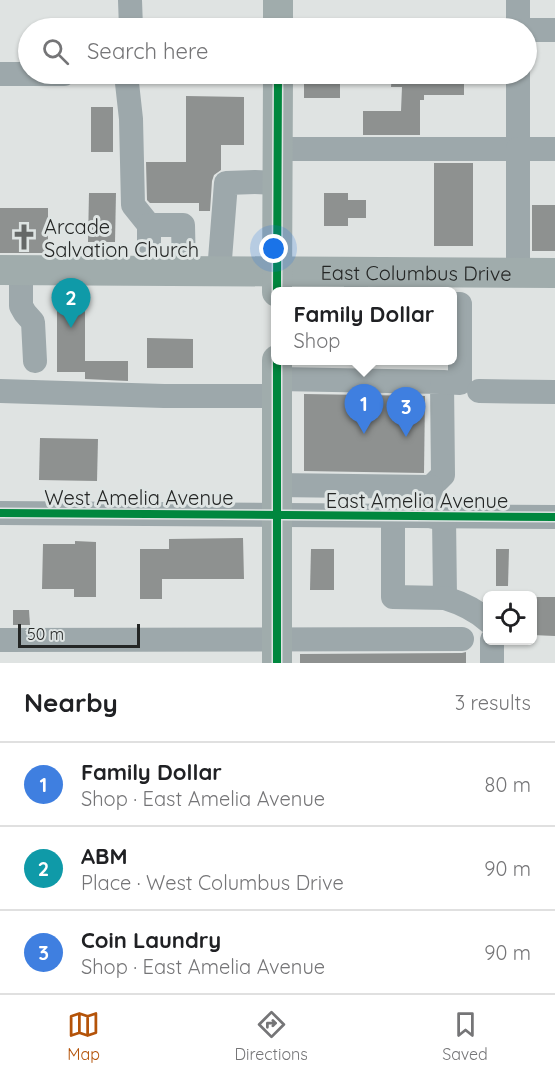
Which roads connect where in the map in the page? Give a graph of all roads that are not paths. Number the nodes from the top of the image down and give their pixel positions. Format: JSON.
{"nodes":[{"id":1,"x":130,"y":0,"type":"edge"},
{"id":2,"x":278,"y":0,"type":"edge"},
{"id":3,"x":518,"y":0,"type":"edge"},
{"id":4,"x":131,"y":18,"type":"edge"},
{"id":5,"x":278,"y":18,"type":"edge"},
{"id":6,"x":518,"y":18,"type":"edge"},
{"id":7,"x":537,"y":30,"type":"edge"},
{"id":8,"x":555,"y":30,"type":"edge"},
{"id":9,"x":0,"y":74,"type":"edge"},
{"id":10,"x":18,"y":74,"type":"edge"},
{"id":11,"x":128,"y":84,"type":"edge"},
{"id":12,"x":278,"y":84,"type":"edge"},
{"id":13,"x":518,"y":84,"type":"edge"},
{"id":14,"x":278,"y":149,"type":"junction"},
{"id":15,"x":518,"y":149,"type":"junction"},
{"id":16,"x":555,"y":149,"type":"edge"},
{"id":17,"x":277,"y":183,"type":"junction"},
{"id":18,"x":148,"y":225,"type":"junction"},
{"id":19,"x":10,"y":270,"type":"edge"},
{"id":20,"x":149,"y":271,"type":"junction"},
{"id":21,"x":184,"y":271,"type":"junction"},
{"id":22,"x":219,"y":272,"type":"junction"},
{"id":23,"x":457,"y":272,"type":"junction"},
{"id":24,"x":518,"y":272,"type":"junction"},
{"id":25,"x":555,"y":273,"type":"edge"},
{"id":26,"x":277,"y":282,"type":"edge"},
{"id":27,"x":356,"y":282,"type":"edge"},
{"id":28,"x":399,"y":282,"type":"edge"},
{"id":29,"x":456,"y":287,"type":"edge"},
{"id":30,"x":457,"y":304,"type":"edge"},
{"id":31,"x":34,"y":361,"type":"dead end"},
{"id":32,"x":319,"y":370,"type":"edge"},
{"id":33,"x":278,"y":378,"type":"edge"},
{"id":34,"x":442,"y":382,"type":"junction"},
{"id":35,"x":0,"y":391,"type":"edge"},
{"id":36,"x":478,"y":391,"type":"dead end"},
{"id":37,"x":555,"y":392,"type":"edge"},
{"id":38,"x":276,"y":485,"type":"junction"},
{"id":39,"x":431,"y":487,"type":"junction"},
{"id":40,"x":0,"y":513,"type":"edge"},
{"id":41,"x":278,"y":515,"type":"junction"},
{"id":42,"x":393,"y":516,"type":"junction"},
{"id":43,"x":439,"y":517,"type":"junction"},
{"id":44,"x":555,"y":517,"type":"edge"},
{"id":45,"x":445,"y":598,"type":"junction"},
{"id":46,"x":483,"y":616,"type":"edge"},
{"id":47,"x":462,"y":639,"type":"dead end"},
{"id":48,"x":0,"y":640,"type":"edge"},
{"id":49,"x":492,"y":645,"type":"edge"},
{"id":50,"x":277,"y":652,"type":"edge"},
{"id":51,"x":492,"y":663,"type":"edge"}],
"edges":[{"from":1,"to":4,"type":"street"},
{"from":2,"to":5,"type":"main road"},
{"from":3,"to":6,"type":"street"},
{"from":7,"to":8,"type":"street"},
{"from":9,"to":10,"type":"street"},
{"from":11,"to":18,"type":"street"},
{"from":12,"to":14,"type":"main road"},
{"from":13,"to":15,"type":"street"},
{"from":14,"to":15,"type":"street"},
{"from":14,"to":17,"type":"main road"},
{"from":15,"to":16,"type":"street"},
{"from":15,"to":24,"type":"street"},
{"from":17,"to":22,"type":"street"},
{"from":17,"to":26,"type":"main road"},
{"from":18,"to":20,"type":"street"},
{"from":18,"to":21,"type":"street"},
{"from":19,"to":20,"type":"main road","name":"East Columbus Drive"},
{"from":19,"to":31,"type":"street"},
{"from":20,"to":21,"type":"main road","name":"East Columbus Drive"},
{"from":21,"to":22,"type":"main road","name":"East Columbus Drive"},
{"from":22,"to":26,"type":"main road","name":"East Columbus Drive"},
{"from":23,"to":24,"type":"main road","name":"East Columbus Drive"},
{"from":23,"to":28,"type":"main road","name":"East Columbus Drive"},
{"from":23,"to":29,"type":"street"},
{"from":24,"to":25,"type":"main road","name":"East Columbus Drive"},
{"from":26,"to":27,"type":"main road","name":"East Columbus Drive"},
{"from":27,"to":28,"type":"main road","name":"East Columbus Drive"},
{"from":30,"to":34,"type":"street"},
{"from":32,"to":33,"type":"street"},
{"from":32,"to":34,"type":"street"},
{"from":33,"to":35,"type":"street"},
{"from":33,"to":38,"type":"main road"},
{"from":34,"to":39,"type":"street"},
{"from":36,"to":37,"type":"street"},
{"from":38,"to":39,"type":"street"},
{"from":38,"to":41,"type":"main road"},
{"from":39,"to":43,"type":"street"},
{"from":40,"to":41,"type":"street","name":"West Amelia Avenue"},
{"from":41,"to":42,"type":"street","name":"East Amelia Avenue"},
{"from":41,"to":50,"type":"main road"},
{"from":42,"to":43,"type":"street","name":"East Amelia Avenue"},
{"from":42,"to":45,"type":"street"},
{"from":43,"to":44,"type":"street","name":"East Amelia Avenue"},
{"from":43,"to":45,"type":"street"},
{"from":45,"to":46,"type":"street"},
{"from":47,"to":50,"type":"street"},
{"from":48,"to":50,"type":"street"},
{"from":49,"to":51,"type":"street"}]}
